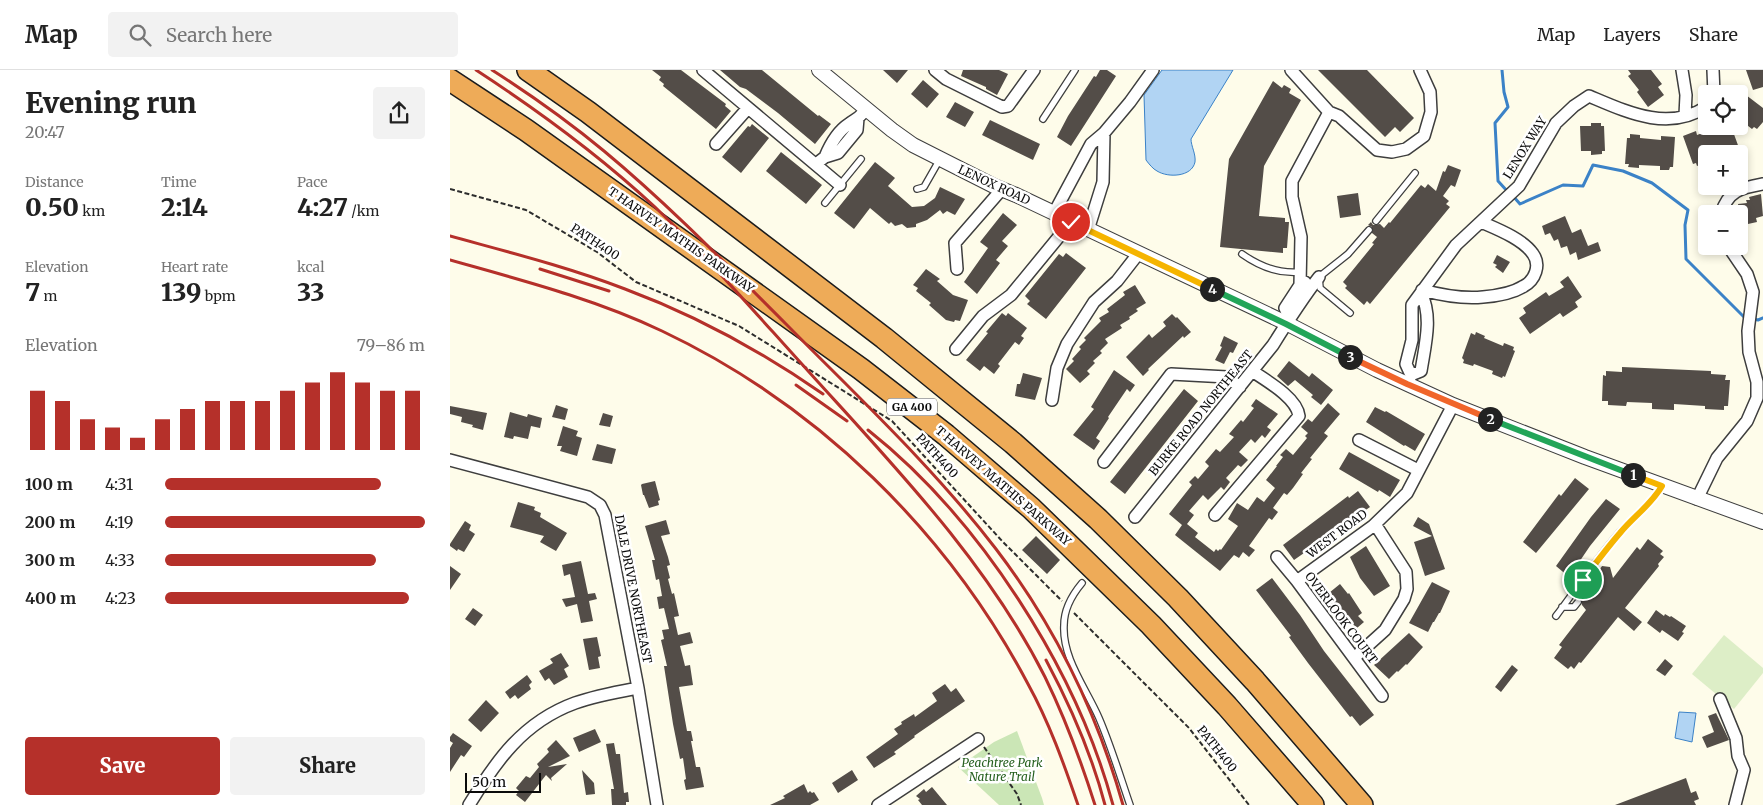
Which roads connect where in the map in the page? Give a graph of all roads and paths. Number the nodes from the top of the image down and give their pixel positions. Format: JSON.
{"nodes":[{"id":1,"x":528,"y":70,"type":"edge"},
{"id":2,"x":702,"y":70,"type":"edge"},
{"id":3,"x":819,"y":70,"type":"edge"},
{"id":4,"x":935,"y":70,"type":"edge"},
{"id":5,"x":1075,"y":70,"type":"edge"},
{"id":6,"x":1291,"y":70,"type":"edge"},
{"id":7,"x":1420,"y":70,"type":"edge"},
{"id":8,"x":1682,"y":70,"type":"edge"},
{"id":9,"x":1713,"y":70,"type":"edge"},
{"id":10,"x":1031,"y":71,"type":"edge"},
{"id":11,"x":1148,"y":72,"type":"edge"},
{"id":12,"x":450,"y":80,"type":"edge"},
{"id":13,"x":1714,"y":85,"type":"edge"},
{"id":14,"x":748,"y":108,"type":"junction"},
{"id":15,"x":1329,"y":112,"type":"junction"},
{"id":16,"x":1698,"y":112,"type":"edge"},
{"id":17,"x":862,"y":113,"type":"junction"},
{"id":18,"x":1685,"y":115,"type":"junction"},
{"id":19,"x":1043,"y":119,"type":"dead end"},
{"id":20,"x":1104,"y":133,"type":"junction"},
{"id":21,"x":716,"y":144,"type":"dead end"},
{"id":22,"x":1086,"y":153,"type":"junction"},
{"id":23,"x":861,"y":159,"type":"dead end"},
{"id":24,"x":940,"y":159,"type":"junction"},
{"id":25,"x":1103,"y":160,"type":"junction"},
{"id":26,"x":820,"y":161,"type":"junction"},
{"id":27,"x":1415,"y":173,"type":"dead end"},
{"id":28,"x":1763,"y":184,"type":"edge"},
{"id":29,"x":840,"y":185,"type":"junction"},
{"id":30,"x":450,"y":189,"type":"edge"},
{"id":31,"x":1002,"y":189,"type":"junction"},
{"id":32,"x":917,"y":190,"type":"dead end"},
{"id":33,"x":825,"y":203,"type":"dead end"},
{"id":34,"x":1724,"y":205,"type":"edge"},
{"id":35,"x":1054,"y":213,"type":"junction"},
{"id":36,"x":1376,"y":221,"type":"dead end"},
{"id":37,"x":1071,"y":222,"type":"junction"},
{"id":38,"x":1481,"y":222,"type":"junction"},
{"id":39,"x":1088,"y":230,"type":"junction"},
{"id":40,"x":1369,"y":230,"type":"dead end"},
{"id":41,"x":1138,"y":254,"type":"junction"},
{"id":42,"x":1242,"y":254,"type":"dead end"},
{"id":43,"x":1734,"y":255,"type":"edge"},
{"id":44,"x":957,"y":268,"type":"dead end"},
{"id":45,"x":1300,"y":272,"type":"junction"},
{"id":46,"x":1319,"y":277,"type":"junction"},
{"id":47,"x":1422,"y":291,"type":"junction"},
{"id":48,"x":1299,"y":293,"type":"junction"},
{"id":49,"x":1350,"y":313,"type":"dead end"},
{"id":50,"x":1288,"y":320,"type":"junction"},
{"id":51,"x":1412,"y":340,"type":"junction"},
{"id":52,"x":1426,"y":342,"type":"junction"},
{"id":53,"x":956,"y":349,"type":"dead end"},
{"id":54,"x":1252,"y":371,"type":"junction"},
{"id":55,"x":1409,"y":380,"type":"junction"},
{"id":56,"x":1240,"y":387,"type":"junction"},
{"id":57,"x":1052,"y":400,"type":"dead end"},
{"id":58,"x":1453,"y":405,"type":"junction"},
{"id":59,"x":1359,"y":440,"type":"dead end"},
{"id":60,"x":450,"y":461,"type":"edge"},
{"id":61,"x":1104,"y":462,"type":"dead end"},
{"id":62,"x":1418,"y":470,"type":"junction"},
{"id":63,"x":1662,"y":486,"type":"junction"},
{"id":64,"x":1697,"y":499,"type":"junction"},
{"id":65,"x":1215,"y":514,"type":"dead end"},
{"id":66,"x":1135,"y":517,"type":"dead end"},
{"id":67,"x":1763,"y":522,"type":"edge"},
{"id":68,"x":1375,"y":524,"type":"junction"},
{"id":69,"x":1277,"y":557,"type":"dead end"},
{"id":70,"x":1583,"y":580,"type":"junction"},
{"id":71,"x":1297,"y":581,"type":"junction"},
{"id":72,"x":1082,"y":583,"type":"dead end"},
{"id":73,"x":1586,"y":592,"type":"dead end"},
{"id":74,"x":1578,"y":602,"type":"dead end"},
{"id":75,"x":1068,"y":606,"type":"junction"},
{"id":76,"x":1562,"y":607,"type":"junction"},
{"id":77,"x":1556,"y":616,"type":"dead end"},
{"id":78,"x":1354,"y":658,"type":"junction"},
{"id":79,"x":638,"y":688,"type":"junction"},
{"id":80,"x":1382,"y":696,"type":"dead end"},
{"id":81,"x":1720,"y":699,"type":"dead end"},
{"id":82,"x":978,"y":739,"type":"joint"},
{"id":83,"x":469,"y":805,"type":"edge"},
{"id":84,"x":657,"y":805,"type":"edge"},
{"id":85,"x":878,"y":805,"type":"edge"},
{"id":86,"x":1022,"y":805,"type":"edge"},
{"id":87,"x":1130,"y":805,"type":"edge"},
{"id":88,"x":1249,"y":805,"type":"edge"},
{"id":89,"x":1313,"y":805,"type":"edge"},
{"id":90,"x":1362,"y":805,"type":"edge"},
{"id":91,"x":1735,"y":805,"type":"edge"}],
"edges":[{"from":1,"to":90,"type":"highway","number":"GA 400"},
{"from":2,"to":14,"type":"street"},
{"from":3,"to":17,"type":"street","name":"LENOX ROAD"},
{"from":4,"to":10,"type":"street"},
{"from":5,"to":19,"type":"lane"},
{"from":6,"to":15,"type":"street"},
{"from":7,"to":15,"type":"street"},
{"from":8,"to":18,"type":"street"},
{"from":9,"to":13,"type":"street"},
{"from":11,"to":20,"type":"street"},
{"from":12,"to":89,"type":"highway","name":"T HARVEY MATHIS PARKWAY","number":"GA 400"},
{"from":14,"to":21,"type":"street"},
{"from":14,"to":26,"type":"street"},
{"from":15,"to":45,"type":"street"},
{"from":16,"to":18,"type":"street","name":"LENOX WAY"},
{"from":17,"to":24,"type":"street","name":"LENOX ROAD"},
{"from":17,"to":26,"type":"street"},
{"from":18,"to":38,"type":"street","name":"LENOX WAY"},
{"from":20,"to":22,"type":"street"},
{"from":20,"to":25,"type":"street"},
{"from":22,"to":25,"type":"street"},
{"from":22,"to":35,"type":"street"},
{"from":23,"to":29,"type":"lane"},
{"from":24,"to":31,"type":"street","name":"LENOX ROAD"},
{"from":24,"to":32,"type":"lane"},
{"from":25,"to":39,"type":"street"},
{"from":26,"to":29,"type":"street"},
{"from":27,"to":36,"type":"lane"},
{"from":28,"to":34,"type":"street"},
{"from":29,"to":33,"type":"lane"},
{"from":30,"to":75,"type":"path","name":"PATH400"},
{"from":31,"to":35,"type":"street","name":"LENOX ROAD"},
{"from":31,"to":44,"type":"street"},
{"from":35,"to":37,"type":"street","name":"LENOX ROAD"},
{"from":37,"to":39,"type":"street","name":"LENOX ROAD"},
{"from":37,"to":53,"type":"street"},
{"from":38,"to":47,"type":"street","name":"LENOX WAY"},
{"from":38,"to":47,"type":"street"},
{"from":39,"to":41,"type":"street","name":"LENOX ROAD"},
{"from":40,"to":46,"type":"lane"},
{"from":41,"to":50,"type":"street","name":"LENOX ROAD"},
{"from":41,"to":57,"type":"street"},
{"from":42,"to":45,"type":"lane"},
{"from":43,"to":64,"type":"street"},
{"from":45,"to":48,"type":"street"},
{"from":46,"to":48,"type":"street","name":"BURKE ROAD NORTHEAST"},
{"from":46,"to":49,"type":"lane"},
{"from":47,"to":51,"type":"street","name":"LENOX WAY"},
{"from":47,"to":52,"type":"street"},
{"from":48,"to":50,"type":"street","name":"BURKE ROAD NORTHEAST"},
{"from":50,"to":54,"type":"street","name":"BURKE ROAD NORTHEAST"},
{"from":50,"to":55,"type":"street","name":"LENOX ROAD"},
{"from":51,"to":52,"type":"street"},
{"from":51,"to":55,"type":"street","name":"LENOX WAY"},
{"from":52,"to":55,"type":"street"},
{"from":54,"to":56,"type":"street","name":"BURKE ROAD NORTHEAST"},
{"from":54,"to":65,"type":"street"},
{"from":55,"to":58,"type":"street","name":"LENOX ROAD"},
{"from":56,"to":61,"type":"street"},
{"from":56,"to":66,"type":"street","name":"BURKE ROAD NORTHEAST"},
{"from":58,"to":62,"type":"street","name":"WEST ROAD"},
{"from":58,"to":63,"type":"street","name":"LENOX ROAD"},
{"from":59,"to":62,"type":"street"},
{"from":60,"to":79,"type":"street","name":"DALE DRIVE NORTHEAST"},
{"from":62,"to":68,"type":"street","name":"WEST ROAD"},
{"from":63,"to":64,"type":"street","name":"LENOX ROAD"},
{"from":63,"to":70,"type":"lane"},
{"from":64,"to":67,"type":"street","name":"LENOX ROAD"},
{"from":68,"to":71,"type":"street","name":"WEST ROAD"},
{"from":68,"to":78,"type":"street"},
{"from":69,"to":71,"type":"street","name":"OVERLOOK COURT"},
{"from":70,"to":73,"type":"lane"},
{"from":70,"to":76,"type":"lane"},
{"from":71,"to":78,"type":"street","name":"OVERLOOK COURT"},
{"from":72,"to":75,"type":"lane"},
{"from":74,"to":76,"type":"lane"},
{"from":75,"to":87,"type":"lane"},
{"from":75,"to":88,"type":"path","name":"PATH400"},
{"from":76,"to":77,"type":"lane"},
{"from":78,"to":80,"type":"street","name":"OVERLOOK COURT"},
{"from":79,"to":83,"type":"street"},
{"from":79,"to":84,"type":"street","name":"DALE DRIVE NORTHEAST"},
{"from":81,"to":91,"type":"street"},
{"from":82,"to":85,"type":"street"},
{"from":82,"to":86,"type":"path"}]}
